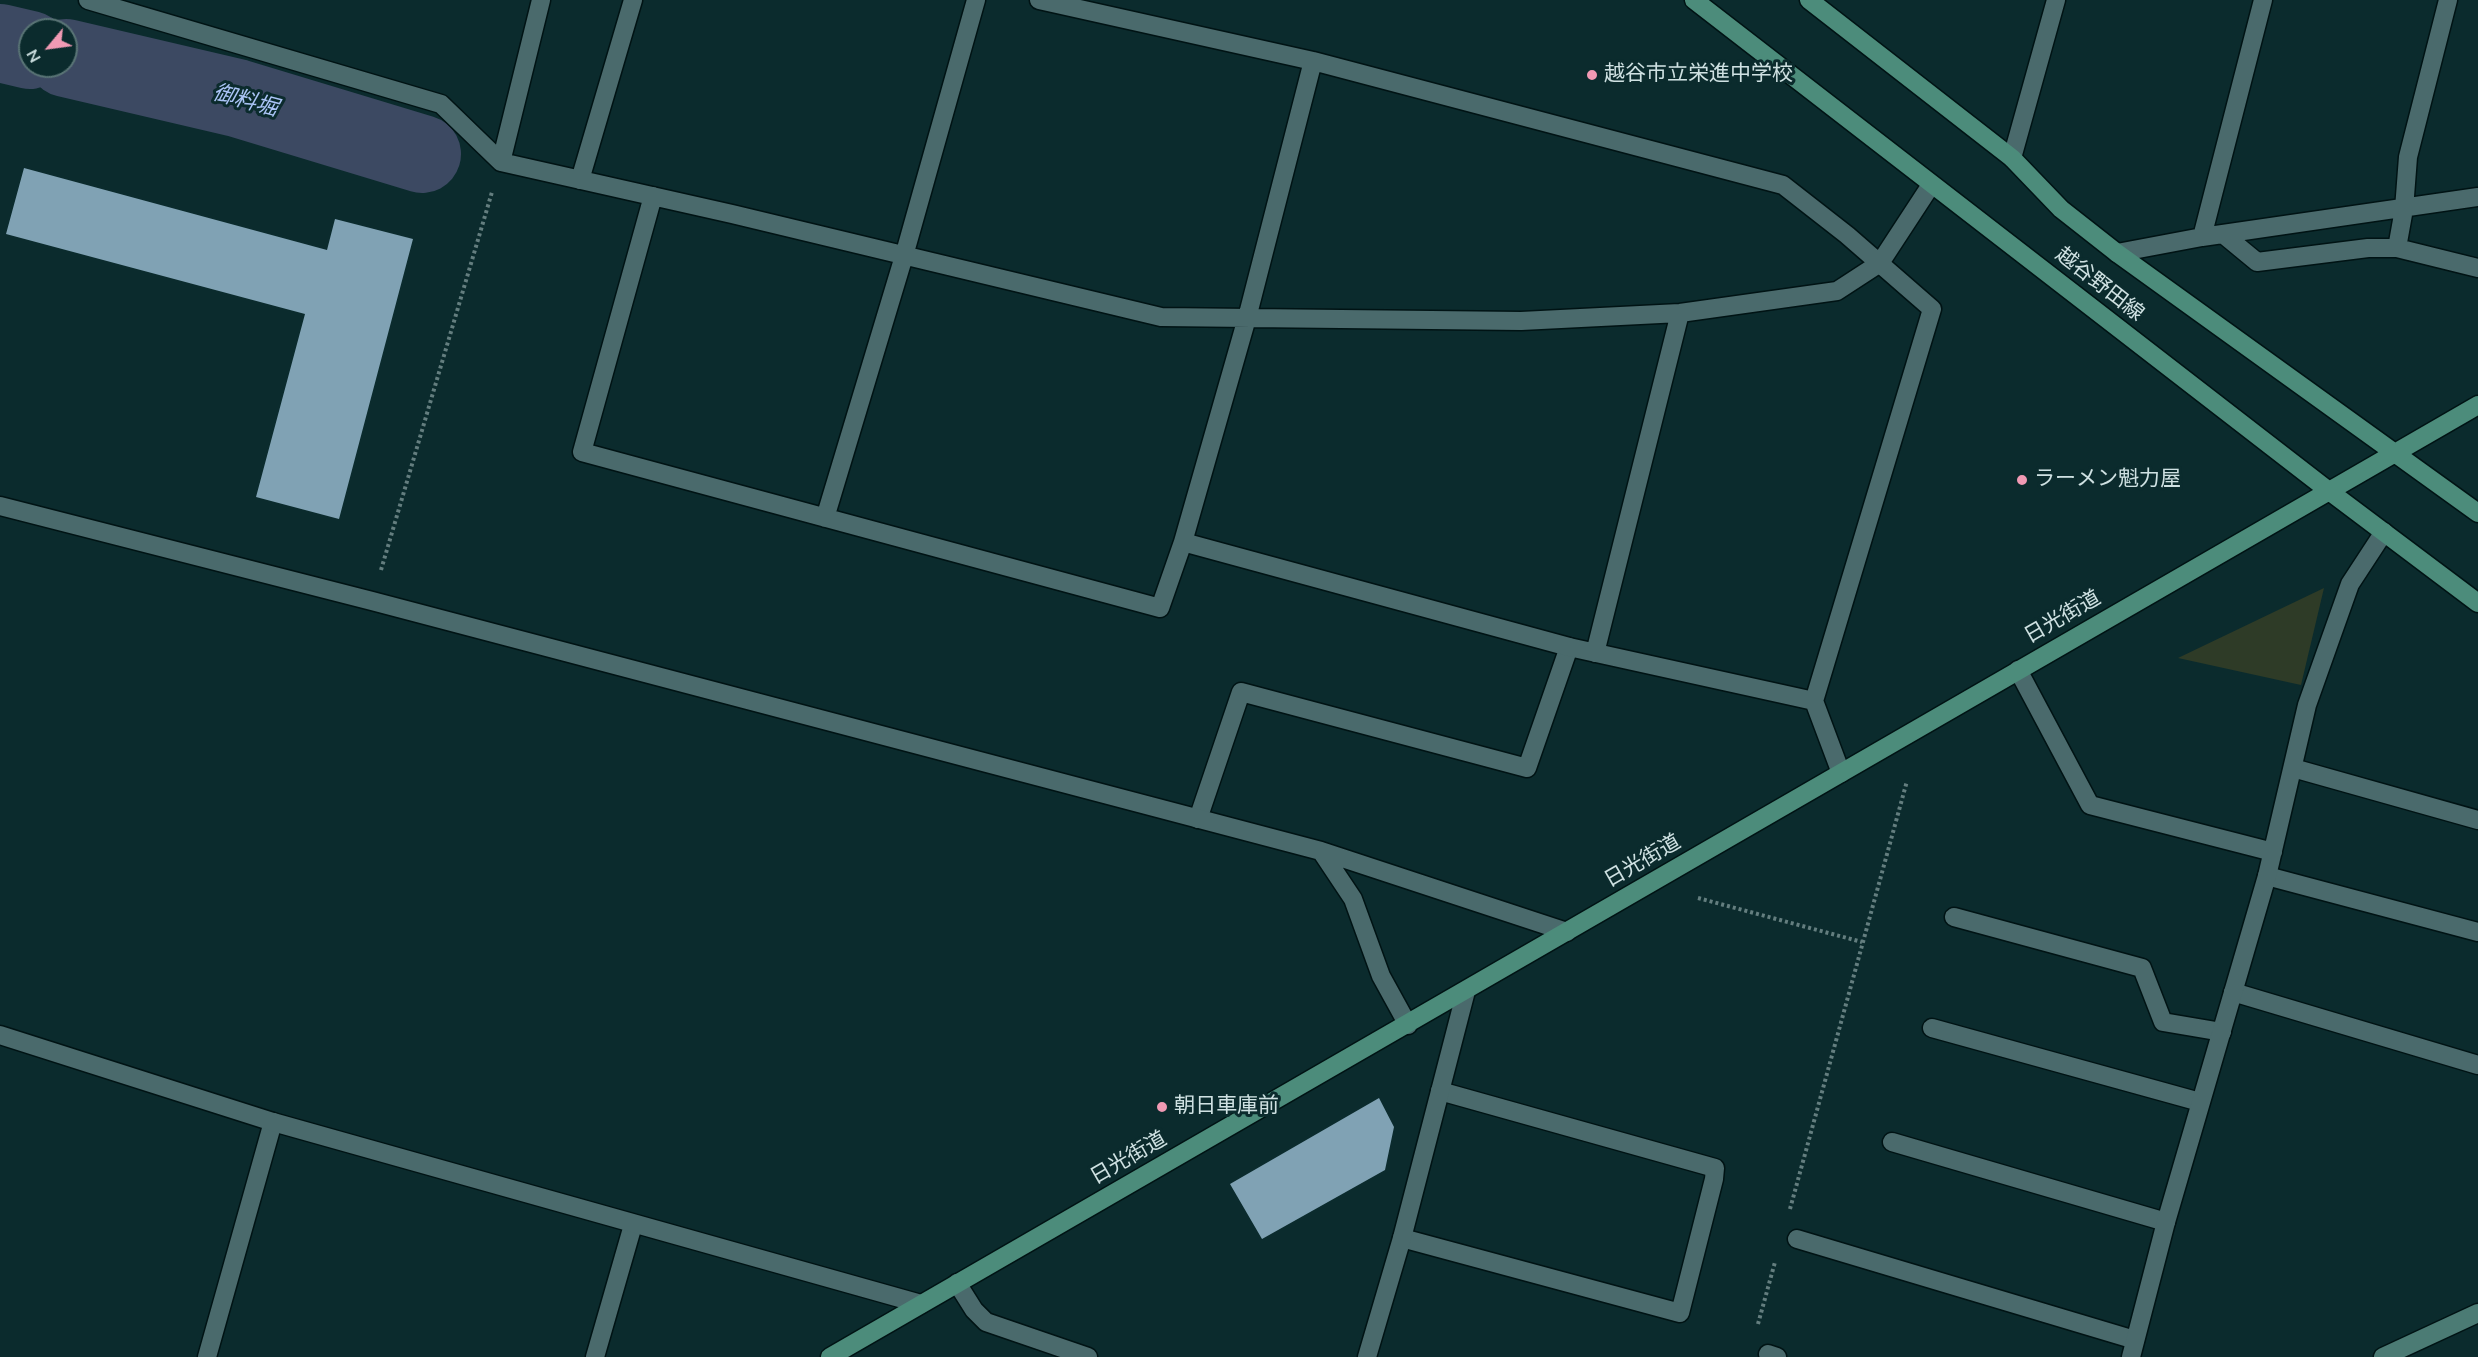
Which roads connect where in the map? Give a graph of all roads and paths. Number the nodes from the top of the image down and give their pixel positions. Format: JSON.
{"nodes":[{"id":1,"x":88,"y":0,"type":"edge"},
{"id":2,"x":541,"y":0,"type":"edge"},
{"id":3,"x":633,"y":0,"type":"edge"},
{"id":4,"x":976,"y":0,"type":"edge"},
{"id":5,"x":1039,"y":0,"type":"edge"},
{"id":6,"x":1694,"y":0,"type":"edge"},
{"id":7,"x":1809,"y":0,"type":"edge"},
{"id":8,"x":2056,"y":0,"type":"edge"},
{"id":9,"x":2263,"y":0,"type":"edge"},
{"id":10,"x":2448,"y":0,"type":"edge"},
{"id":11,"x":1313,"y":61,"type":"junction"},
{"id":12,"x":2012,"y":158,"type":"junction"},
{"id":13,"x":501,"y":162,"type":"junction"},
{"id":14,"x":580,"y":180,"type":"junction"},
{"id":15,"x":1931,"y":184,"type":"junction"},
{"id":16,"x":653,"y":196,"type":"junction"},
{"id":17,"x":2478,"y":197,"type":"edge"},
{"id":18,"x":2404,"y":210,"type":"junction"},
{"id":19,"x":2223,"y":234,"type":"junction"},
{"id":20,"x":2202,"y":237,"type":"junction"},
{"id":21,"x":2397,"y":248,"type":"junction"},
{"id":22,"x":2116,"y":253,"type":"junction"},
{"id":23,"x":904,"y":256,"type":"junction"},
{"id":24,"x":1880,"y":263,"type":"junction"},
{"id":25,"x":2478,"y":268,"type":"edge"},
{"id":26,"x":1680,"y":313,"type":"junction"},
{"id":27,"x":1247,"y":318,"type":"junction"},
{"id":28,"x":2478,"y":405,"type":"edge"},
{"id":29,"x":2396,"y":452,"type":"junction"},
{"id":30,"x":2329,"y":491,"type":"junction"},
{"id":31,"x":0,"y":506,"type":"edge"},
{"id":32,"x":2478,"y":513,"type":"edge"},
{"id":33,"x":825,"y":518,"type":"junction"},
{"id":34,"x":2384,"y":532,"type":"junction"},
{"id":35,"x":1183,"y":542,"type":"junction"},
{"id":36,"x":372,"y":601,"type":"junction"},
{"id":37,"x":2478,"y":603,"type":"edge"},
{"id":38,"x":1569,"y":647,"type":"junction"},
{"id":39,"x":1595,"y":653,"type":"junction"},
{"id":40,"x":2018,"y":670,"type":"junction"},
{"id":41,"x":1814,"y":701,"type":"junction"},
{"id":42,"x":2293,"y":768,"type":"junction"},
{"id":43,"x":1841,"y":773,"type":"junction"},
{"id":44,"x":1907,"y":781,"type":"dead end"},
{"id":45,"x":1198,"y":819,"type":"junction"},
{"id":46,"x":2478,"y":820,"type":"edge"},
{"id":47,"x":1321,"y":851,"type":"junction"},
{"id":48,"x":2273,"y":852,"type":"junction"},
{"id":49,"x":2267,"y":876,"type":"junction"},
{"id":50,"x":1698,"y":898,"type":"dead end"},
{"id":51,"x":1954,"y":917,"type":"dead end"},
{"id":52,"x":1567,"y":932,"type":"junction"},
{"id":53,"x":2478,"y":932,"type":"edge"},
{"id":54,"x":1863,"y":942,"type":"junction"},
{"id":55,"x":1466,"y":991,"type":"junction"},
{"id":56,"x":2233,"y":992,"type":"junction"},
{"id":57,"x":1408,"y":1025,"type":"junction"},
{"id":58,"x":1932,"y":1028,"type":"dead end"},
{"id":59,"x":2222,"y":1032,"type":"junction"},
{"id":60,"x":0,"y":1035,"type":"edge"},
{"id":61,"x":2478,"y":1065,"type":"edge"},
{"id":62,"x":1440,"y":1091,"type":"junction"},
{"id":63,"x":2200,"y":1102,"type":"junction"},
{"id":64,"x":273,"y":1122,"type":"junction"},
{"id":65,"x":1892,"y":1142,"type":"dead end"},
{"id":66,"x":1787,"y":1219,"type":"dead end"},
{"id":67,"x":2166,"y":1222,"type":"junction"},
{"id":68,"x":633,"y":1225,"type":"junction"},
{"id":69,"x":1402,"y":1238,"type":"junction"},
{"id":70,"x":1797,"y":1239,"type":"dead end"},
{"id":71,"x":1778,"y":1253,"type":"dead end"},
{"id":72,"x":957,"y":1283,"type":"junction"},
{"id":73,"x":921,"y":1304,"type":"junction"},
{"id":74,"x":2478,"y":1313,"type":"edge"},
{"id":75,"x":1756,"y":1334,"type":"dead end"},
{"id":76,"x":2133,"y":1348,"type":"edge"},
{"id":77,"x":207,"y":1357,"type":"edge"},
{"id":78,"x":595,"y":1357,"type":"edge"},
{"id":79,"x":830,"y":1357,"type":"edge"},
{"id":80,"x":1088,"y":1357,"type":"edge"},
{"id":81,"x":1367,"y":1357,"type":"edge"},
{"id":82,"x":2383,"y":1357,"type":"edge"}],
"edges":[{"from":1,"to":13,"type":"street"},
{"from":2,"to":13,"type":"street"},
{"from":3,"to":14,"type":"street"},
{"from":4,"to":23,"type":"street"},
{"from":5,"to":11,"type":"street"},
{"from":6,"to":15,"type":"main road","name":"越谷野田線"},
{"from":7,"to":12,"type":"main road","name":"越谷野田線"},
{"from":8,"to":12,"type":"street"},
{"from":9,"to":20,"type":"street"},
{"from":10,"to":18,"type":"street"},
{"from":11,"to":24,"type":"street"},
{"from":11,"to":27,"type":"street"},
{"from":12,"to":22,"type":"main road","name":"越谷野田線"},
{"from":13,"to":14,"type":"street"},
{"from":13,"to":36,"type":"path"},
{"from":14,"to":16,"type":"street"},
{"from":15,"to":24,"type":"street"},
{"from":15,"to":30,"type":"main road","name":"越谷野田線"},
{"from":16,"to":23,"type":"street"},
{"from":16,"to":33,"type":"street"},
{"from":17,"to":18,"type":"street"},
{"from":18,"to":19,"type":"street"},
{"from":18,"to":21,"type":"street"},
{"from":19,"to":20,"type":"street"},
{"from":19,"to":21,"type":"street"},
{"from":20,"to":22,"type":"street"},
{"from":21,"to":25,"type":"street"},
{"from":22,"to":29,"type":"main road","name":"越谷野田線"},
{"from":23,"to":27,"type":"street"},
{"from":23,"to":33,"type":"street"},
{"from":24,"to":26,"type":"street"},
{"from":24,"to":41,"type":"street"},
{"from":26,"to":27,"type":"street"},
{"from":26,"to":39,"type":"street"},
{"from":27,"to":35,"type":"street"},
{"from":28,"to":29,"type":"main road","name":"日光街道"},
{"from":29,"to":30,"type":"main road","name":"日光街道"},
{"from":29,"to":32,"type":"main road","name":"越谷野田線"},
{"from":30,"to":34,"type":"main road","name":"越谷野田線"},
{"from":30,"to":40,"type":"main road","name":"日光街道"},
{"from":31,"to":36,"type":"street"},
{"from":33,"to":35,"type":"street"},
{"from":34,"to":37,"type":"main road","name":"越谷野田線"},
{"from":34,"to":42,"type":"street"},
{"from":35,"to":38,"type":"street"},
{"from":36,"to":45,"type":"street"},
{"from":38,"to":39,"type":"street"},
{"from":38,"to":45,"type":"street"},
{"from":39,"to":41,"type":"street"},
{"from":40,"to":43,"type":"main road","name":"日光街道"},
{"from":40,"to":48,"type":"street"},
{"from":41,"to":43,"type":"street"},
{"from":42,"to":46,"type":"street"},
{"from":42,"to":48,"type":"street"},
{"from":43,"to":52,"type":"main road","name":"日光街道"},
{"from":44,"to":54,"type":"path"},
{"from":45,"to":47,"type":"street"},
{"from":47,"to":52,"type":"street"},
{"from":47,"to":57,"type":"street"},
{"from":48,"to":49,"type":"street"},
{"from":49,"to":53,"type":"street"},
{"from":49,"to":56,"type":"street"},
{"from":50,"to":54,"type":"path"},
{"from":51,"to":59,"type":"street"},
{"from":52,"to":55,"type":"main road","name":"日光街道"},
{"from":54,"to":66,"type":"path"},
{"from":55,"to":57,"type":"main road","name":"日光街道"},
{"from":55,"to":62,"type":"street"},
{"from":56,"to":59,"type":"street"},
{"from":56,"to":61,"type":"street"},
{"from":57,"to":72,"type":"main road","name":"日光街道"},
{"from":58,"to":63,"type":"street"},
{"from":59,"to":63,"type":"street"},
{"from":60,"to":64,"type":"street"},
{"from":62,"to":69,"type":"street"},
{"from":62,"to":69,"type":"street"},
{"from":63,"to":67,"type":"street"},
{"from":64,"to":68,"type":"street"},
{"from":64,"to":77,"type":"street"},
{"from":65,"to":67,"type":"street"},
{"from":67,"to":76,"type":"street"},
{"from":68,"to":73,"type":"street"},
{"from":68,"to":78,"type":"street"},
{"from":69,"to":81,"type":"street"},
{"from":70,"to":76,"type":"street"},
{"from":71,"to":75,"type":"path"},
{"from":72,"to":73,"type":"main road","name":"日光街道"},
{"from":72,"to":80,"type":"street"},
{"from":73,"to":79,"type":"main road","name":"日光街道"},
{"from":74,"to":82,"type":"main road"}]}
